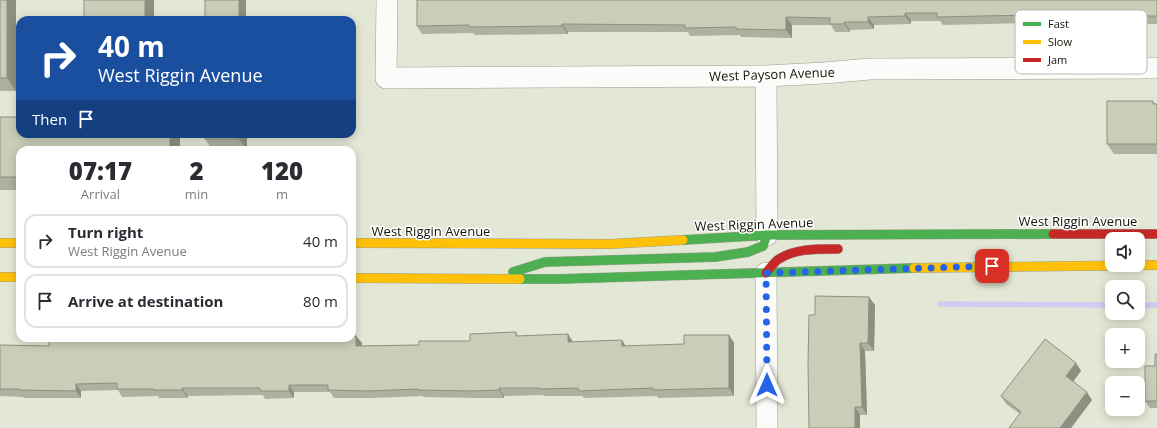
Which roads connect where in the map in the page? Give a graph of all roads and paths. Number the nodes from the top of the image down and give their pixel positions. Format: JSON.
{"nodes":[{"id":1,"x":387,"y":0,"type":"edge"},
{"id":2,"x":1015,"y":68,"type":"edge"},
{"id":3,"x":766,"y":76,"type":"junction"},
{"id":4,"x":1021,"y":234,"type":"junction"},
{"id":5,"x":1157,"y":234,"type":"edge"},
{"id":6,"x":767,"y":235,"type":"junction"},
{"id":7,"x":0,"y":243,"type":"edge"},
{"id":8,"x":16,"y":243,"type":"edge"},
{"id":9,"x":356,"y":243,"type":"edge"},
{"id":10,"x":996,"y":244,"type":"dead end"},
{"id":11,"x":848,"y":249,"type":"dead end"},
{"id":12,"x":1157,"y":266,"type":"edge"},
{"id":13,"x":766,"y":273,"type":"junction"},
{"id":14,"x":0,"y":277,"type":"edge"},
{"id":15,"x":16,"y":277,"type":"edge"},
{"id":16,"x":356,"y":278,"type":"edge"},
{"id":17,"x":493,"y":278,"type":"junction"},
{"id":18,"x":767,"y":428,"type":"edge"}],
"edges":[{"from":1,"to":3,"type":"street","name":"West Payson Avenue"},
{"from":2,"to":3,"type":"street","name":"West Payson Avenue"},
{"from":3,"to":6,"type":"street"},
{"from":4,"to":5,"type":"main road","name":"West Riggin Avenue"},
{"from":4,"to":6,"type":"main road","name":"West Riggin Avenue"},
{"from":4,"to":10,"type":"main road"},
{"from":6,"to":9,"type":"main road","name":"West Riggin Avenue"},
{"from":6,"to":17,"type":"main road"},
{"from":7,"to":8,"type":"main road"},
{"from":11,"to":13,"type":"main road"},
{"from":12,"to":13,"type":"main road"},
{"from":13,"to":17,"type":"main road"},
{"from":13,"to":18,"type":"street"},
{"from":14,"to":15,"type":"main road"},
{"from":16,"to":17,"type":"main road"}]}
